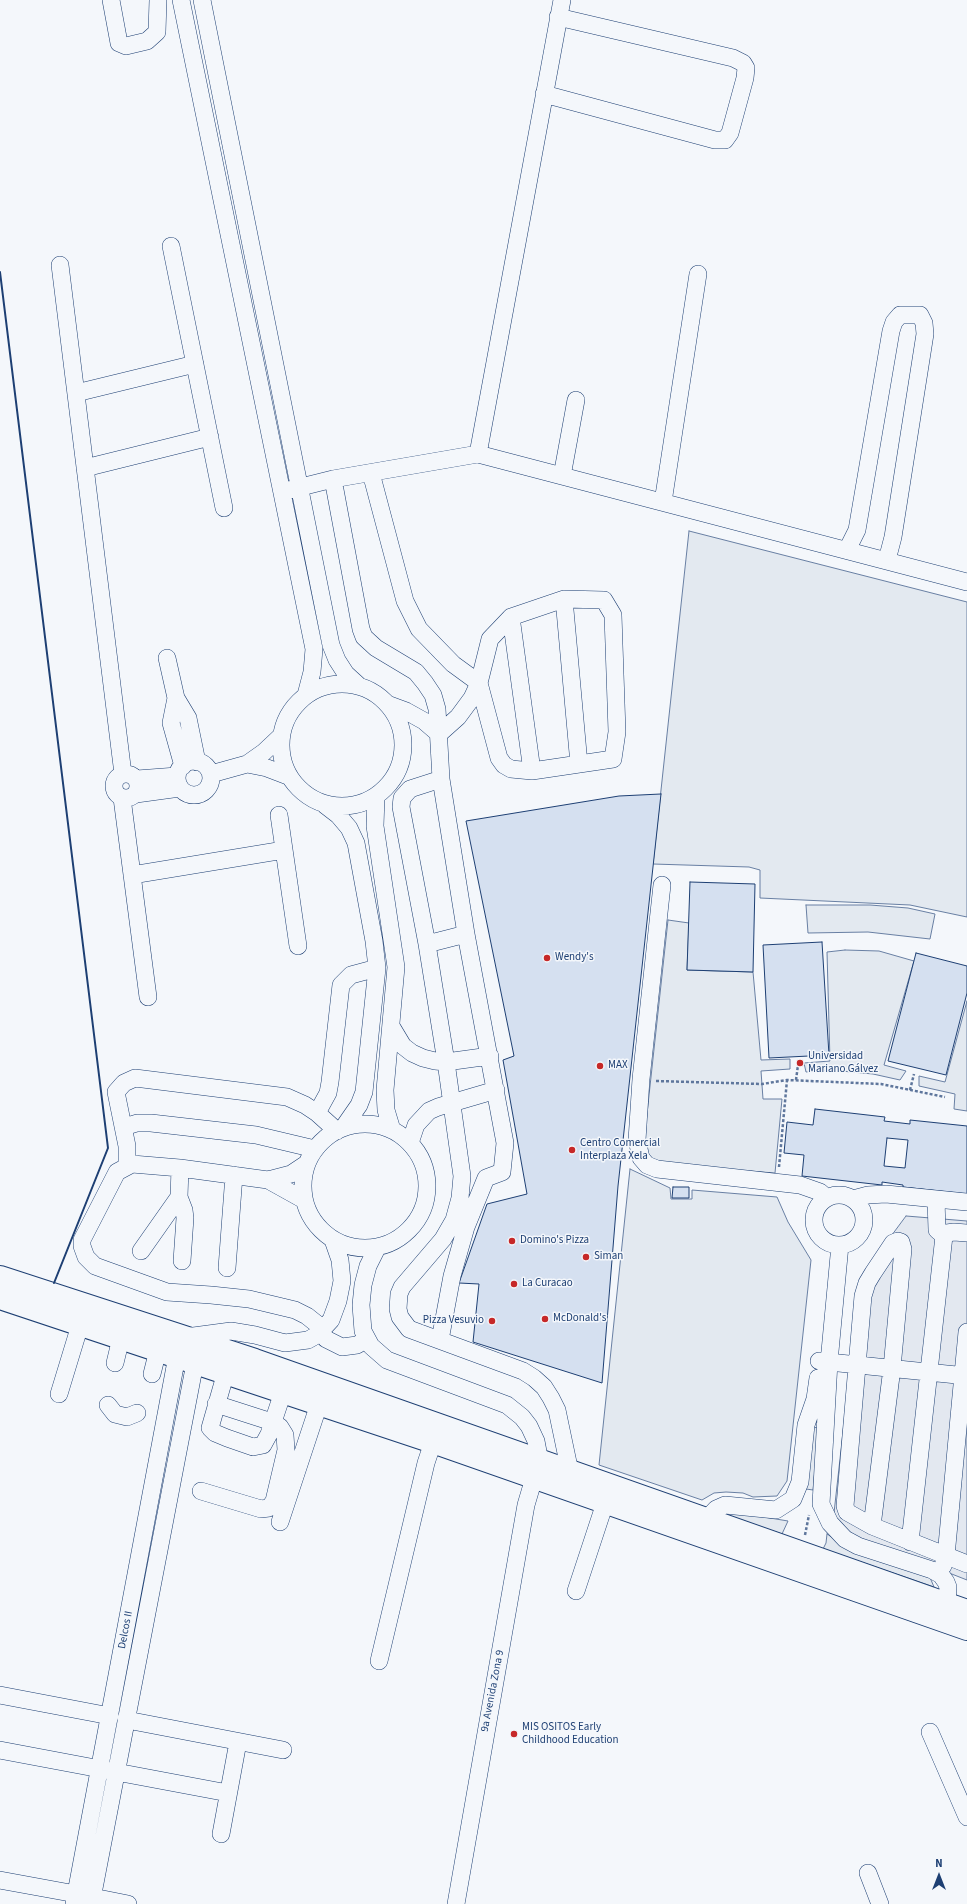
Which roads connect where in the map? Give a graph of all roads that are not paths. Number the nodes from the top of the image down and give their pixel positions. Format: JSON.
{"nodes":[{"id":1,"x":111,"y":0,"type":"edge"},
{"id":2,"x":158,"y":0,"type":"edge"},
{"id":3,"x":181,"y":0,"type":"edge"},
{"id":4,"x":202,"y":0,"type":"edge"},
{"id":5,"x":562,"y":0,"type":"edge"},
{"id":6,"x":558,"y":17,"type":"junction"},
{"id":7,"x":544,"y":94,"type":"junction"},
{"id":8,"x":171,"y":246,"type":"dead end"},
{"id":9,"x":60,"y":265,"type":"dead end"},
{"id":10,"x":698,"y":274,"type":"dead end"},
{"id":11,"x":195,"y":364,"type":"junction"},
{"id":12,"x":76,"y":393,"type":"junction"},
{"id":13,"x":576,"y":400,"type":"dead end"},
{"id":14,"x":210,"y":437,"type":"junction"},
{"id":15,"x":478,"y":454,"type":"junction"},
{"id":16,"x":85,"y":468,"type":"junction"},
{"id":17,"x":370,"y":473,"type":"junction"},
{"id":18,"x":562,"y":476,"type":"junction"},
{"id":19,"x":333,"y":479,"type":"junction"},
{"id":20,"x":300,"y":487,"type":"junction"},
{"id":21,"x":282,"y":492,"type":"junction"},
{"id":22,"x":663,"y":502,"type":"junction"},
{"id":23,"x":224,"y":508,"type":"dead end"},
{"id":24,"x":847,"y":550,"type":"junction"},
{"id":25,"x":887,"y":560,"type":"junction"},
{"id":26,"x":967,"y":582,"type":"edge"},
{"id":27,"x":564,"y":600,"type":"junction"},
{"id":28,"x":511,"y":617,"type":"junction"},
{"id":29,"x":167,"y":658,"type":"dead end"},
{"id":30,"x":479,"y":683,"type":"junction"},
{"id":31,"x":358,"y":685,"type":"junction"},
{"id":32,"x":306,"y":695,"type":"junction"},
{"id":33,"x":387,"y":704,"type":"junction"},
{"id":34,"x":439,"y":734,"type":"junction"},
{"id":35,"x":281,"y":736,"type":"junction"},
{"id":36,"x":247,"y":764,"type":"junction"},
{"id":37,"x":579,"y":764,"type":"junction"},
{"id":38,"x":532,"y":771,"type":"junction"},
{"id":39,"x":184,"y":773,"type":"junction"},
{"id":40,"x":211,"y":774,"type":"junction"},
{"id":41,"x":288,"y":776,"type":"junction"},
{"id":42,"x":441,"y":779,"type":"junction"},
{"id":43,"x":130,"y":786,"type":"junction"},
{"id":44,"x":376,"y":797,"type":"junction"},
{"id":45,"x":326,"y":804,"type":"junction"},
{"id":46,"x":279,"y":815,"type":"dead end"},
{"id":47,"x":284,"y":850,"type":"junction"},
{"id":48,"x":132,"y":875,"type":"junction"},
{"id":49,"x":662,"y":885,"type":"dead end"},
{"id":50,"x":466,"y":934,"type":"junction"},
{"id":51,"x":427,"y":944,"type":"junction"},
{"id":52,"x":298,"y":946,"type":"dead end"},
{"id":53,"x":377,"y":968,"type":"junction"},
{"id":54,"x":148,"y":997,"type":"dead end"},
{"id":55,"x":391,"y":1026,"type":"junction"},
{"id":56,"x":490,"y":1056,"type":"junction"},
{"id":57,"x":446,"y":1062,"type":"junction"},
{"id":58,"x":496,"y":1090,"type":"junction"},
{"id":59,"x":452,"y":1103,"type":"junction"},
{"id":60,"x":317,"y":1113,"type":"junction"},
{"id":61,"x":124,"y":1127,"type":"junction"},
{"id":62,"x":340,"y":1130,"type":"junction"},
{"id":63,"x":392,"y":1130,"type":"junction"},
{"id":64,"x":410,"y":1143,"type":"junction"},
{"id":65,"x":315,"y":1149,"type":"junction"},
{"id":66,"x":306,"y":1164,"type":"junction"},
{"id":67,"x":126,"y":1165,"type":"junction"},
{"id":68,"x":180,"y":1168,"type":"junction"},
{"id":69,"x":234,"y":1175,"type":"junction"},
{"id":70,"x":268,"y":1180,"type":"junction"},
{"id":71,"x":179,"y":1197,"type":"junction"},
{"id":72,"x":827,"y":1198,"type":"junction"},
{"id":73,"x":853,"y":1199,"type":"junction"},
{"id":74,"x":936,"y":1199,"type":"junction"},
{"id":75,"x":304,"y":1200,"type":"junction"},
{"id":76,"x":967,"y":1202,"type":"edge"},
{"id":77,"x":967,"y":1233,"type":"edge"},
{"id":78,"x":944,"y":1236,"type":"junction"},
{"id":79,"x":334,"y":1240,"type":"junction"},
{"id":80,"x":836,"y":1245,"type":"junction"},
{"id":81,"x":377,"y":1248,"type":"junction"},
{"id":82,"x":141,"y":1251,"type":"dead end"},
{"id":83,"x":182,"y":1261,"type":"dead end"},
{"id":84,"x":227,"y":1268,"type":"dead end"},
{"id":85,"x":0,"y":1277,"type":"edge"},
{"id":86,"x":0,"y":1298,"type":"edge"},
{"id":87,"x":80,"y":1325,"type":"junction"},
{"id":88,"x":321,"y":1331,"type":"junction"},
{"id":89,"x":967,"y":1332,"type":"edge"},
{"id":90,"x":121,"y":1338,"type":"junction"},
{"id":91,"x":367,"y":1339,"type":"junction"},
{"id":92,"x":440,"y":1340,"type":"junction"},
{"id":93,"x":178,"y":1351,"type":"junction"},
{"id":94,"x":824,"y":1362,"type":"junction"},
{"id":95,"x":115,"y":1363,"type":"dead end"},
{"id":96,"x":858,"y":1365,"type":"junction"},
{"id":97,"x":892,"y":1368,"type":"junction"},
{"id":98,"x":226,"y":1372,"type":"junction"},
{"id":99,"x":928,"y":1372,"type":"junction"},
{"id":100,"x":152,"y":1374,"type":"dead end"},
{"id":101,"x":965,"y":1376,"type":"edge"},
{"id":102,"x":283,"y":1392,"type":"junction"},
{"id":103,"x":59,"y":1394,"type":"dead end"},
{"id":104,"x":216,"y":1404,"type":"junction"},
{"id":105,"x":319,"y":1404,"type":"junction"},
{"id":106,"x":108,"y":1405,"type":"dead end"},
{"id":107,"x":137,"y":1413,"type":"dead end"},
{"id":108,"x":272,"y":1422,"type":"junction"},
{"id":109,"x":433,"y":1442,"type":"junction"},
{"id":110,"x":537,"y":1470,"type":"junction"},
{"id":111,"x":570,"y":1472,"type":"junction"},
{"id":112,"x":201,"y":1490,"type":"dead end"},
{"id":113,"x":604,"y":1502,"type":"junction"},
{"id":114,"x":706,"y":1520,"type":"junction"},
{"id":115,"x":280,"y":1522,"type":"dead end"},
{"id":116,"x":872,"y":1526,"type":"junction"},
{"id":117,"x":910,"y":1542,"type":"junction"},
{"id":118,"x":946,"y":1556,"type":"junction"},
{"id":119,"x":967,"y":1564,"type":"edge"},
{"id":120,"x":941,"y":1575,"type":"junction"},
{"id":121,"x":576,"y":1591,"type":"dead end"},
{"id":122,"x":957,"y":1608,"type":"edge"},
{"id":123,"x":967,"y":1629,"type":"edge"},
{"id":124,"x":379,"y":1660,"type":"dead end"},
{"id":125,"x":0,"y":1695,"type":"edge"},
{"id":126,"x":110,"y":1716,"type":"junction"},
{"id":127,"x":127,"y":1720,"type":"junction"},
{"id":128,"x":930,"y":1732,"type":"dead end"},
{"id":129,"x":238,"y":1742,"type":"junction"},
{"id":130,"x":0,"y":1750,"type":"edge"},
{"id":131,"x":283,"y":1750,"type":"dead end"},
{"id":132,"x":100,"y":1769,"type":"junction"},
{"id":133,"x":117,"y":1772,"type":"junction"},
{"id":134,"x":228,"y":1793,"type":"junction"},
{"id":135,"x":967,"y":1817,"type":"edge"},
{"id":136,"x":221,"y":1834,"type":"dead end"},
{"id":137,"x":868,"y":1873,"type":"dead end"},
{"id":138,"x":0,"y":1880,"type":"edge"},
{"id":139,"x":75,"y":1899,"type":"edge"},
{"id":140,"x":92,"y":1901,"type":"edge"},
{"id":141,"x":128,"y":1904,"type":"edge"},
{"id":142,"x":456,"y":1904,"type":"edge"},
{"id":143,"x":880,"y":1904,"type":"edge"}],
"edges":[{"from":1,"to":2,"type":"street"},
{"from":3,"to":21,"type":"street"},
{"from":4,"to":20,"type":"street"},
{"from":5,"to":6,"type":"street"},
{"from":6,"to":7,"type":"street"},
{"from":6,"to":7,"type":"street"},
{"from":7,"to":15,"type":"street"},
{"from":8,"to":11,"type":"street"},
{"from":9,"to":12,"type":"street"},
{"from":10,"to":22,"type":"street"},
{"from":11,"to":12,"type":"street"},
{"from":11,"to":14,"type":"street"},
{"from":12,"to":16,"type":"street"},
{"from":13,"to":18,"type":"street"},
{"from":14,"to":16,"type":"street"},
{"from":14,"to":23,"type":"street"},
{"from":15,"to":17,"type":"street"},
{"from":15,"to":18,"type":"street"},
{"from":16,"to":43,"type":"street"},
{"from":17,"to":19,"type":"street"},
{"from":17,"to":30,"type":"street"},
{"from":18,"to":22,"type":"street"},
{"from":19,"to":20,"type":"street"},
{"from":19,"to":34,"type":"street"},
{"from":20,"to":21,"type":"street"},
{"from":20,"to":31,"type":"street"},
{"from":21,"to":32,"type":"street"},
{"from":22,"to":24,"type":"street"},
{"from":24,"to":25,"type":"street"},
{"from":24,"to":25,"type":"street"},
{"from":25,"to":26,"type":"street"},
{"from":27,"to":28,"type":"street"},
{"from":27,"to":37,"type":"street"},
{"from":27,"to":37,"type":"street"},
{"from":28,"to":30,"type":"street"},
{"from":28,"to":38,"type":"street"},
{"from":29,"to":39,"type":"street"},
{"from":30,"to":34,"type":"street"},
{"from":30,"to":38,"type":"street"},
{"from":31,"to":32,"type":"street"},
{"from":31,"to":33,"type":"street"},
{"from":32,"to":35,"type":"street"},
{"from":33,"to":34,"type":"street"},
{"from":33,"to":44,"type":"street"},
{"from":34,"to":42,"type":"street"},
{"from":35,"to":36,"type":"street"},
{"from":35,"to":41,"type":"street"},
{"from":36,"to":40,"type":"street"},
{"from":36,"to":41,"type":"street"},
{"from":37,"to":38,"type":"street"},
{"from":39,"to":40,"type":"street"},
{"from":39,"to":40,"type":"street"},
{"from":39,"to":43,"type":"street"},
{"from":41,"to":45,"type":"street"},
{"from":42,"to":50,"type":"street"},
{"from":42,"to":51,"type":"street"},
{"from":43,"to":48,"type":"street"},
{"from":44,"to":45,"type":"street"},
{"from":44,"to":55,"type":"street"},
{"from":45,"to":53,"type":"street"},
{"from":46,"to":47,"type":"street"},
{"from":47,"to":48,"type":"street"},
{"from":47,"to":52,"type":"street"},
{"from":48,"to":54,"type":"street"},
{"from":49,"to":72,"type":"street"},
{"from":50,"to":51,"type":"street"},
{"from":50,"to":56,"type":"street"},
{"from":51,"to":57,"type":"street"},
{"from":53,"to":60,"type":"street"},
{"from":53,"to":62,"type":"street"},
{"from":55,"to":57,"type":"street"},
{"from":55,"to":63,"type":"street"},
{"from":56,"to":57,"type":"street"},
{"from":56,"to":58,"type":"street"},
{"from":57,"to":59,"type":"street"},
{"from":58,"to":59,"type":"street"},
{"from":58,"to":92,"type":"street"},
{"from":59,"to":64,"type":"street"},
{"from":59,"to":92,"type":"street"},
{"from":60,"to":61,"type":"street"},
{"from":60,"to":62,"type":"street"},
{"from":61,"to":65,"type":"street"},
{"from":61,"to":67,"type":"street"},
{"from":62,"to":63,"type":"street"},
{"from":62,"to":65,"type":"street"},
{"from":63,"to":64,"type":"street"},
{"from":64,"to":81,"type":"street"},
{"from":65,"to":66,"type":"street"},
{"from":66,"to":70,"type":"street"},
{"from":66,"to":75,"type":"street"},
{"from":67,"to":68,"type":"street"},
{"from":67,"to":88,"type":"street"},
{"from":68,"to":69,"type":"street"},
{"from":68,"to":71,"type":"street"},
{"from":69,"to":70,"type":"street"},
{"from":69,"to":84,"type":"street"},
{"from":70,"to":75,"type":"street"},
{"from":71,"to":82,"type":"street"},
{"from":71,"to":83,"type":"street"},
{"from":72,"to":73,"type":"street"},
{"from":72,"to":80,"type":"street"},
{"from":73,"to":74,"type":"street"},
{"from":73,"to":80,"type":"street"},
{"from":74,"to":76,"type":"street"},
{"from":74,"to":78,"type":"street"},
{"from":75,"to":79,"type":"street"},
{"from":77,"to":78,"type":"street"},
{"from":78,"to":99,"type":"street"},
{"from":79,"to":81,"type":"street"},
{"from":79,"to":88,"type":"street"},
{"from":80,"to":94,"type":"street"},
{"from":81,"to":91,"type":"street"},
{"from":85,"to":93,"type":"highway"},
{"from":86,"to":87,"type":"highway"},
{"from":87,"to":90,"type":"highway"},
{"from":87,"to":103,"type":"street"},
{"from":88,"to":91,"type":"street"},
{"from":88,"to":93,"type":"street"},
{"from":89,"to":101,"type":"street"},
{"from":90,"to":93,"type":"highway"},
{"from":90,"to":95,"type":"street"},
{"from":91,"to":110,"type":"street"},
{"from":92,"to":111,"type":"street"},
{"from":93,"to":98,"type":"highway"},
{"from":93,"to":100,"type":"street"},
{"from":93,"to":110,"type":"highway"},
{"from":93,"to":126,"type":"street","name":"Delcos II"},
{"from":93,"to":127,"type":"street","name":"Delcos II"},
{"from":94,"to":96,"type":"street"},
{"from":94,"to":114,"type":"street"},
{"from":94,"to":120,"type":"street"},
{"from":96,"to":97,"type":"street"},
{"from":96,"to":97,"type":"street"},
{"from":96,"to":116,"type":"street"},
{"from":97,"to":99,"type":"street"},
{"from":97,"to":116,"type":"street"},
{"from":98,"to":102,"type":"highway"},
{"from":98,"to":104,"type":"street"},
{"from":99,"to":101,"type":"street"},
{"from":99,"to":117,"type":"street"},
{"from":101,"to":118,"type":"street"},
{"from":102,"to":105,"type":"highway"},
{"from":102,"to":108,"type":"street"},
{"from":104,"to":108,"type":"street"},
{"from":104,"to":108,"type":"street"},
{"from":105,"to":109,"type":"highway"},
{"from":105,"to":115,"type":"street"},
{"from":106,"to":107,"type":"street"},
{"from":108,"to":112,"type":"street"},
{"from":109,"to":110,"type":"highway"},
{"from":109,"to":124,"type":"street"},
{"from":110,"to":111,"type":"highway"},
{"from":110,"to":113,"type":"highway"},
{"from":110,"to":142,"type":"street","name":"9a Avenida Zona 9"},
{"from":111,"to":114,"type":"highway"},
{"from":113,"to":121,"type":"street"},
{"from":113,"to":123,"type":"highway"},
{"from":114,"to":122,"type":"highway"},
{"from":116,"to":117,"type":"street"},
{"from":117,"to":118,"type":"street"},
{"from":118,"to":119,"type":"street"},
{"from":118,"to":120,"type":"street"},
{"from":120,"to":122,"type":"street"},
{"from":125,"to":126,"type":"street"},
{"from":126,"to":132,"type":"street","name":"Delcos II"},
{"from":127,"to":129,"type":"street"},
{"from":127,"to":133,"type":"street","name":"Delcos II"},
{"from":128,"to":135,"type":"street"},
{"from":129,"to":131,"type":"street"},
{"from":129,"to":134,"type":"street"},
{"from":130,"to":132,"type":"street"},
{"from":132,"to":133,"type":"street"},
{"from":132,"to":139,"type":"street","name":"Delcos II"},
{"from":133,"to":134,"type":"street"},
{"from":133,"to":140,"type":"street","name":"Delcos II"},
{"from":134,"to":136,"type":"street"},
{"from":137,"to":143,"type":"street"},
{"from":138,"to":139,"type":"street"},
{"from":140,"to":141,"type":"street"}]}
